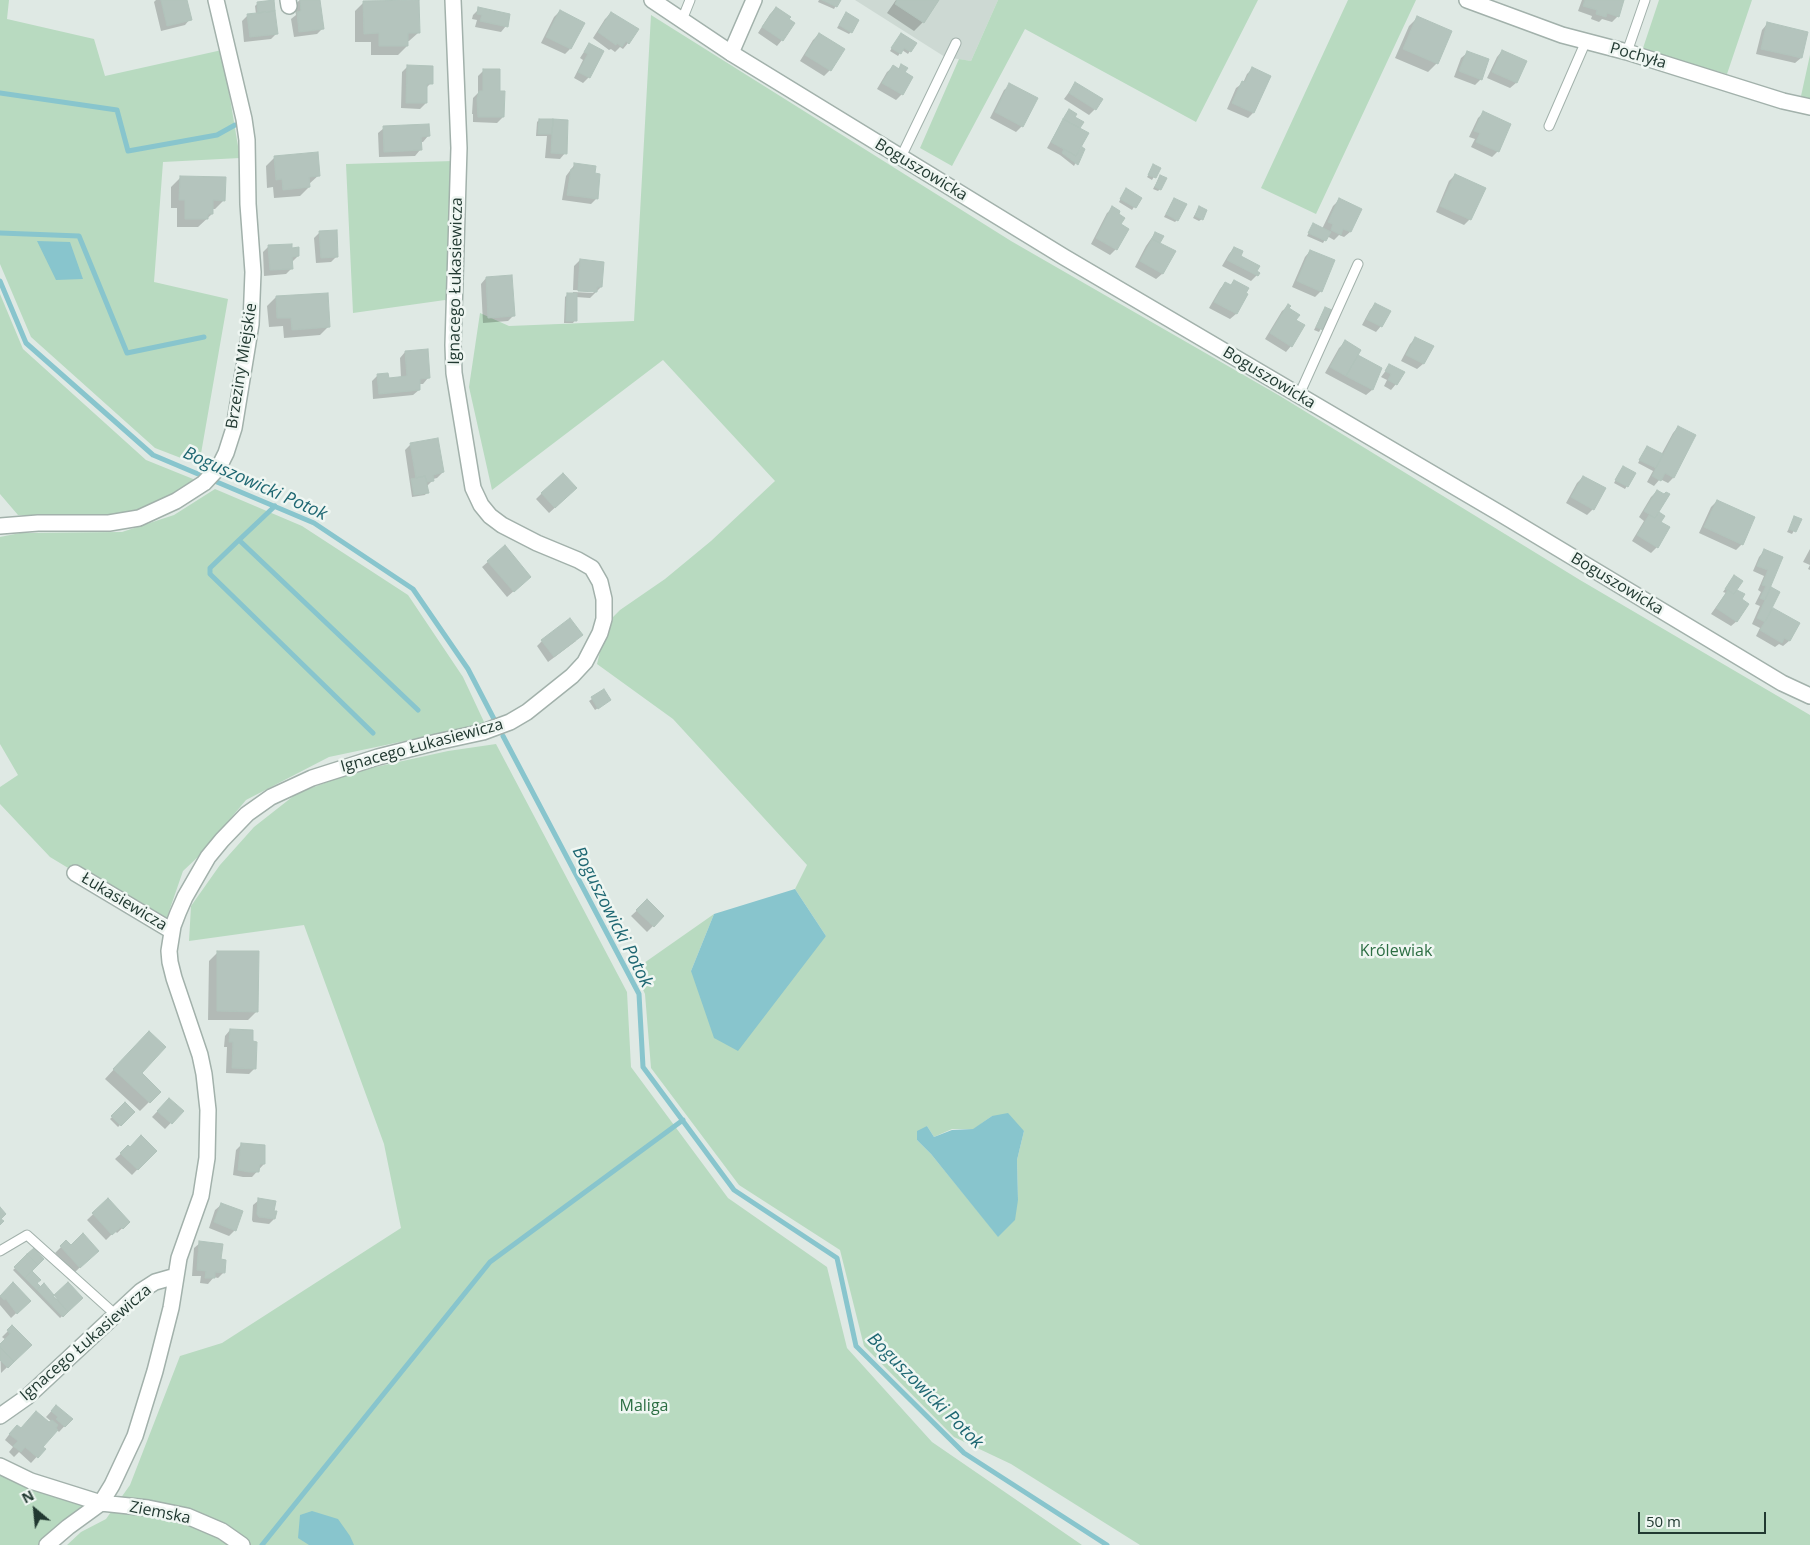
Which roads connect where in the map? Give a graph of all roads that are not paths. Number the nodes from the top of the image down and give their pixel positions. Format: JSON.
{"nodes":[{"id":1,"x":216,"y":0,"type":"edge"},
{"id":2,"x":453,"y":0,"type":"edge"},
{"id":3,"x":652,"y":0,"type":"edge"},
{"id":4,"x":690,"y":0,"type":"edge"},
{"id":5,"x":754,"y":0,"type":"edge"},
{"id":6,"x":1467,"y":0,"type":"edge"},
{"id":7,"x":1645,"y":0,"type":"edge"},
{"id":8,"x":682,"y":20,"type":"junction"},
{"id":9,"x":1586,"y":41,"type":"junction"},
{"id":10,"x":956,"y":43,"type":"dead end"},
{"id":11,"x":1627,"y":52,"type":"junction"},
{"id":12,"x":731,"y":53,"type":"junction"},
{"id":13,"x":1810,"y":107,"type":"edge"},
{"id":14,"x":1549,"y":126,"type":"dead end"},
{"id":15,"x":901,"y":157,"type":"junction"},
{"id":16,"x":1358,"y":264,"type":"dead end"},
{"id":17,"x":1299,"y":395,"type":"junction"},
{"id":18,"x":0,"y":526,"type":"edge"},
{"id":19,"x":1810,"y":696,"type":"edge"},
{"id":20,"x":75,"y":873,"type":"dead end"},
{"id":21,"x":172,"y":931,"type":"junction"},
{"id":22,"x":0,"y":1251,"type":"edge"},
{"id":23,"x":176,"y":1276,"type":"junction"},
{"id":24,"x":116,"y":1314,"type":"junction"},
{"id":25,"x":0,"y":1416,"type":"edge"},
{"id":26,"x":0,"y":1466,"type":"edge"},
{"id":27,"x":101,"y":1503,"type":"junction"},
{"id":28,"x":48,"y":1545,"type":"edge"},
{"id":29,"x":242,"y":1545,"type":"edge"}],
"edges":[{"from":1,"to":18,"type":"street","name":"Brzeziny Miejskie"},
{"from":2,"to":21,"type":"street","name":"Ignacego Łukasiewicza"},
{"from":3,"to":8,"type":"street","name":"Boguszowicka"},
{"from":4,"to":8,"type":"lane"},
{"from":5,"to":12,"type":"street"},
{"from":6,"to":9,"type":"street","name":"Pochyła"},
{"from":7,"to":11,"type":"lane"},
{"from":8,"to":12,"type":"street","name":"Boguszowicka"},
{"from":9,"to":11,"type":"street","name":"Pochyła"},
{"from":9,"to":14,"type":"lane"},
{"from":10,"to":15,"type":"lane"},
{"from":11,"to":13,"type":"street","name":"Pochyła"},
{"from":12,"to":15,"type":"street","name":"Boguszowicka"},
{"from":15,"to":17,"type":"street","name":"Boguszowicka"},
{"from":16,"to":17,"type":"lane"},
{"from":17,"to":19,"type":"street","name":"Boguszowicka"},
{"from":20,"to":21,"type":"street","name":"Łukasiewicza"},
{"from":21,"to":23,"type":"street","name":"Ignacego Łukasiewicza"},
{"from":22,"to":24,"type":"lane"},
{"from":23,"to":24,"type":"street","name":"Ignacego Łukasiewicza"},
{"from":23,"to":27,"type":"street","name":"Ignacego Łukasiewicza"},
{"from":24,"to":25,"type":"street","name":"Ignacego Łukasiewicza"},
{"from":26,"to":27,"type":"street"},
{"from":27,"to":28,"type":"street"},
{"from":27,"to":29,"type":"street","name":"Ziemska"}]}
